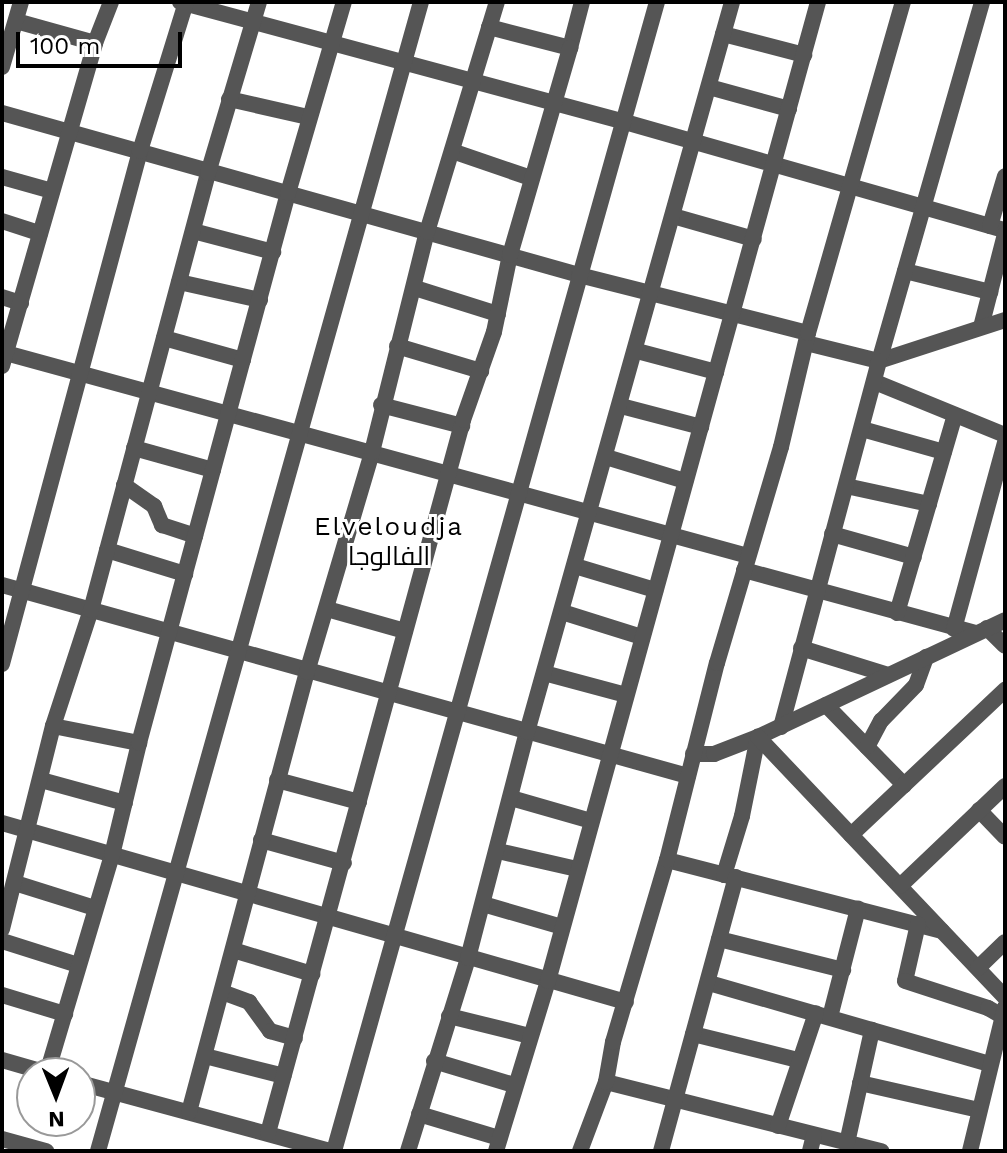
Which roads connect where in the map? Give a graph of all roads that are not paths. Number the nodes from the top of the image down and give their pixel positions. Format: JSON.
{"nodes":[{"id":1,"x":21,"y":2,"type":"edge"},
{"id":2,"x":111,"y":2,"type":"edge"},
{"id":3,"x":259,"y":2,"type":"edge"},
{"id":4,"x":344,"y":2,"type":"edge"},
{"id":5,"x":421,"y":2,"type":"edge"},
{"id":6,"x":497,"y":2,"type":"edge"},
{"id":7,"x":582,"y":2,"type":"edge"},
{"id":8,"x":657,"y":2,"type":"edge"},
{"id":9,"x":732,"y":2,"type":"edge"},
{"id":10,"x":903,"y":2,"type":"edge"},
{"id":11,"x":982,"y":2,"type":"edge"},
{"id":12,"x":184,"y":3,"type":"edge"},
{"id":13,"x":812,"y":4,"type":"edge"},
{"id":14,"x":16,"y":21,"type":"junction"},
{"id":15,"x":254,"y":21,"type":"junction"},
{"id":16,"x":489,"y":27,"type":"junction"},
{"id":17,"x":723,"y":34,"type":"junction"},
{"id":18,"x":95,"y":43,"type":"junction"},
{"id":19,"x":332,"y":43,"type":"junction"},
{"id":20,"x":570,"y":48,"type":"junction"},
{"id":21,"x":804,"y":55,"type":"junction"},
{"id":22,"x":404,"y":62,"type":"junction"},
{"id":23,"x":2,"y":67,"type":"edge"},
{"id":24,"x":473,"y":81,"type":"junction"},
{"id":25,"x":709,"y":87,"type":"junction"},
{"id":26,"x":229,"y":99,"type":"junction"},
{"id":27,"x":553,"y":102,"type":"junction"},
{"id":28,"x":789,"y":109,"type":"junction"},
{"id":29,"x":2,"y":113,"type":"edge"},
{"id":30,"x":308,"y":117,"type":"junction"},
{"id":31,"x":625,"y":122,"type":"junction"},
{"id":32,"x":69,"y":133,"type":"junction"},
{"id":33,"x":694,"y":142,"type":"junction"},
{"id":34,"x":140,"y":151,"type":"junction"},
{"id":35,"x":452,"y":151,"type":"junction"},
{"id":36,"x":774,"y":166,"type":"junction"},
{"id":37,"x":208,"y":173,"type":"junction"},
{"id":38,"x":1005,"y":176,"type":"edge"},
{"id":39,"x":2,"y":177,"type":"edge"},
{"id":40,"x":531,"y":178,"type":"junction"},
{"id":41,"x":849,"y":186,"type":"junction"},
{"id":42,"x":52,"y":191,"type":"junction"},
{"id":43,"x":288,"y":193,"type":"junction"},
{"id":44,"x":925,"y":205,"type":"junction"},
{"id":45,"x":361,"y":212,"type":"junction"},
{"id":46,"x":673,"y":216,"type":"junction"},
{"id":47,"x":2,"y":221,"type":"edge"},
{"id":48,"x":1000,"y":230,"type":"edge"},
{"id":49,"x":193,"y":231,"type":"junction"},
{"id":50,"x":427,"y":232,"type":"junction"},
{"id":51,"x":40,"y":233,"type":"junction"},
{"id":52,"x":754,"y":239,"type":"junction"},
{"id":53,"x":273,"y":252,"type":"junction"},
{"id":54,"x":510,"y":255,"type":"junction"},
{"id":55,"x":905,"y":271,"type":"junction"},
{"id":56,"x":579,"y":275,"type":"junction"},
{"id":57,"x":179,"y":282,"type":"junction"},
{"id":58,"x":415,"y":288,"type":"junction"},
{"id":59,"x":990,"y":292,"type":"junction"},
{"id":60,"x":653,"y":293,"type":"junction"},
{"id":61,"x":2,"y":297,"type":"edge"},
{"id":62,"x":260,"y":300,"type":"junction"},
{"id":63,"x":21,"y":303,"type":"junction"},
{"id":64,"x":498,"y":314,"type":"junction"},
{"id":65,"x":733,"y":314,"type":"junction"},
{"id":66,"x":1005,"y":320,"type":"edge"},
{"id":67,"x":981,"y":327,"type":"junction"},
{"id":68,"x":164,"y":338,"type":"junction"},
{"id":69,"x":807,"y":338,"type":"junction"},
{"id":70,"x":397,"y":346,"type":"junction"},
{"id":71,"x":637,"y":351,"type":"junction"},
{"id":72,"x":3,"y":357,"type":"edge"},
{"id":73,"x":243,"y":360,"type":"junction"},
{"id":74,"x":880,"y":360,"type":"junction"},
{"id":75,"x":481,"y":371,"type":"junction"},
{"id":76,"x":716,"y":372,"type":"junction"},
{"id":77,"x":79,"y":375,"type":"junction"},
{"id":78,"x":875,"y":382,"type":"junction"},
{"id":79,"x":150,"y":391,"type":"junction"},
{"id":80,"x":381,"y":405,"type":"junction"},
{"id":81,"x":621,"y":406,"type":"junction"},
{"id":82,"x":228,"y":414,"type":"junction"},
{"id":83,"x":955,"y":415,"type":"junction"},
{"id":84,"x":462,"y":426,"type":"junction"},
{"id":85,"x":701,"y":427,"type":"junction"},
{"id":86,"x":862,"y":429,"type":"junction"},
{"id":87,"x":299,"y":433,"type":"junction"},
{"id":88,"x":1005,"y":435,"type":"edge"},
{"id":89,"x":1005,"y":442,"type":"edge"},
{"id":90,"x":134,"y":448,"type":"junction"},
{"id":91,"x":372,"y":452,"type":"junction"},
{"id":92,"x":944,"y":452,"type":"junction"},
{"id":93,"x":606,"y":457,"type":"junction"},
{"id":94,"x":213,"y":470,"type":"junction"},
{"id":95,"x":449,"y":473,"type":"junction"},
{"id":96,"x":685,"y":481,"type":"junction"},
{"id":97,"x":124,"y":485,"type":"junction"},
{"id":98,"x":846,"y":486,"type":"junction"},
{"id":99,"x":519,"y":493,"type":"junction"},
{"id":100,"x":929,"y":504,"type":"junction"},
{"id":101,"x":591,"y":513,"type":"junction"},
{"id":102,"x":832,"y":534,"type":"junction"},
{"id":103,"x":670,"y":535,"type":"junction"},
{"id":104,"x":195,"y":536,"type":"junction"},
{"id":105,"x":107,"y":550,"type":"junction"},
{"id":106,"x":914,"y":557,"type":"junction"},
{"id":107,"x":746,"y":563,"type":"junction"},
{"id":108,"x":575,"y":566,"type":"junction"},
{"id":109,"x":185,"y":574,"type":"junction"},
{"id":110,"x":2,"y":585,"type":"edge"},
{"id":111,"x":655,"y":590,"type":"junction"},
{"id":112,"x":817,"y":590,"type":"junction"},
{"id":113,"x":23,"y":591,"type":"junction"},
{"id":114,"x":327,"y":609,"type":"junction"},
{"id":115,"x":91,"y":610,"type":"junction"},
{"id":116,"x":562,"y":612,"type":"junction"},
{"id":117,"x":897,"y":613,"type":"junction"},
{"id":118,"x":1005,"y":620,"type":"edge"},
{"id":119,"x":954,"y":629,"type":"junction"},
{"id":120,"x":405,"y":631,"type":"junction"},
{"id":121,"x":981,"y":631,"type":"junction"},
{"id":122,"x":169,"y":634,"type":"junction"},
{"id":123,"x":642,"y":637,"type":"junction"},
{"id":124,"x":1005,"y":646,"type":"edge"},
{"id":125,"x":801,"y":648,"type":"junction"},
{"id":126,"x":239,"y":653,"type":"junction"},
{"id":127,"x":926,"y":657,"type":"junction"},
{"id":128,"x":2,"y":664,"type":"edge"},
{"id":129,"x":307,"y":672,"type":"junction"},
{"id":130,"x":544,"y":673,"type":"junction"},
{"id":131,"x":888,"y":675,"type":"junction"},
{"id":132,"x":1005,"y":690,"type":"edge"},
{"id":133,"x":387,"y":695,"type":"junction"},
{"id":134,"x":626,"y":695,"type":"junction"},
{"id":135,"x":826,"y":705,"type":"junction"},
{"id":136,"x":459,"y":713,"type":"junction"},
{"id":137,"x":53,"y":726,"type":"junction"},
{"id":138,"x":781,"y":727,"type":"junction"},
{"id":139,"x":527,"y":732,"type":"junction"},
{"id":140,"x":758,"y":737,"type":"junction"},
{"id":141,"x":139,"y":743,"type":"junction"},
{"id":142,"x":867,"y":747,"type":"junction"},
{"id":143,"x":610,"y":754,"type":"junction"},
{"id":144,"x":693,"y":754,"type":"junction"},
{"id":145,"x":688,"y":776,"type":"junction"},
{"id":146,"x":41,"y":780,"type":"junction"},
{"id":147,"x":277,"y":780,"type":"junction"},
{"id":148,"x":904,"y":785,"type":"junction"},
{"id":149,"x":1005,"y":786,"type":"edge"},
{"id":150,"x":511,"y":798,"type":"junction"},
{"id":151,"x":359,"y":802,"type":"junction"},
{"id":152,"x":125,"y":803,"type":"junction"},
{"id":153,"x":979,"y":810,"type":"junction"},
{"id":154,"x":591,"y":821,"type":"junction"},
{"id":155,"x":2,"y":823,"type":"edge"},
{"id":156,"x":29,"y":831,"type":"junction"},
{"id":157,"x":851,"y":835,"type":"junction"},
{"id":158,"x":1005,"y":837,"type":"edge"},
{"id":159,"x":261,"y":840,"type":"junction"},
{"id":160,"x":498,"y":851,"type":"junction"},
{"id":161,"x":112,"y":855,"type":"junction"},
{"id":162,"x":667,"y":860,"type":"junction"},
{"id":163,"x":344,"y":863,"type":"junction"},
{"id":164,"x":577,"y":869,"type":"junction"},
{"id":165,"x":177,"y":874,"type":"junction"},
{"id":166,"x":730,"y":876,"type":"junction"},
{"id":167,"x":15,"y":883,"type":"junction"},
{"id":168,"x":900,"y":886,"type":"junction"},
{"id":169,"x":247,"y":895,"type":"junction"},
{"id":170,"x":483,"y":904,"type":"junction"},
{"id":171,"x":95,"y":908,"type":"junction"},
{"id":172,"x":858,"y":909,"type":"junction"},
{"id":173,"x":329,"y":917,"type":"junction"},
{"id":174,"x":918,"y":924,"type":"junction"},
{"id":175,"x":562,"y":927,"type":"junction"},
{"id":176,"x":2,"y":929,"type":"edge"},
{"id":177,"x":944,"y":931,"type":"junction"},
{"id":178,"x":396,"y":936,"type":"junction"},
{"id":179,"x":719,"y":939,"type":"junction"},
{"id":180,"x":2,"y":941,"type":"edge"},
{"id":181,"x":1005,"y":942,"type":"edge"},
{"id":182,"x":233,"y":950,"type":"junction"},
{"id":183,"x":468,"y":958,"type":"junction"},
{"id":184,"x":78,"y":965,"type":"junction"},
{"id":185,"x":978,"y":968,"type":"junction"},
{"id":186,"x":843,"y":970,"type":"junction"},
{"id":187,"x":312,"y":974,"type":"junction"},
{"id":188,"x":548,"y":981,"type":"junction"},
{"id":189,"x":709,"y":983,"type":"junction"},
{"id":190,"x":222,"y":992,"type":"junction"},
{"id":191,"x":2,"y":995,"type":"edge"},
{"id":192,"x":1005,"y":997,"type":"edge"},
{"id":193,"x":626,"y":1002,"type":"junction"},
{"id":194,"x":1004,"y":1011,"type":"edge"},
{"id":195,"x":65,"y":1014,"type":"junction"},
{"id":196,"x":823,"y":1015,"type":"junction"},
{"id":197,"x":449,"y":1016,"type":"junction"},
{"id":198,"x":872,"y":1030,"type":"junction"},
{"id":199,"x":693,"y":1034,"type":"junction"},
{"id":200,"x":530,"y":1036,"type":"junction"},
{"id":201,"x":295,"y":1038,"type":"junction"},
{"id":202,"x":205,"y":1056,"type":"junction"},
{"id":203,"x":52,"y":1057,"type":"edge"},
{"id":204,"x":798,"y":1060,"type":"junction"},
{"id":205,"x":434,"y":1061,"type":"junction"},
{"id":206,"x":990,"y":1064,"type":"junction"},
{"id":207,"x":284,"y":1076,"type":"junction"},
{"id":208,"x":606,"y":1082,"type":"junction"},
{"id":209,"x":860,"y":1083,"type":"junction"},
{"id":210,"x":514,"y":1085,"type":"junction"},
{"id":211,"x":96,"y":1088,"type":"edge"},
{"id":212,"x":115,"y":1093,"type":"junction"},
{"id":213,"x":674,"y":1098,"type":"junction"},
{"id":214,"x":979,"y":1110,"type":"junction"},
{"id":215,"x":189,"y":1112,"type":"junction"},
{"id":216,"x":419,"y":1114,"type":"junction"},
{"id":217,"x":778,"y":1126,"type":"junction"},
{"id":218,"x":268,"y":1133,"type":"junction"},
{"id":219,"x":2,"y":1139,"type":"edge"},
{"id":220,"x":812,"y":1143,"type":"edge"},
{"id":221,"x":847,"y":1143,"type":"junction"},
{"id":222,"x":497,"y":1144,"type":"edge"},
{"id":223,"x":871,"y":1150,"type":"edge"},
{"id":224,"x":44,"y":1151,"type":"edge"},
{"id":225,"x":98,"y":1151,"type":"edge"},
{"id":226,"x":332,"y":1151,"type":"edge"},
{"id":227,"x":408,"y":1151,"type":"edge"},
{"id":228,"x":580,"y":1151,"type":"edge"},
{"id":229,"x":661,"y":1151,"type":"edge"},
{"id":230,"x":970,"y":1151,"type":"edge"}],
"edges":[{"from":1,"to":14,"type":"street"},
{"from":2,"to":18,"type":"street"},
{"from":3,"to":15,"type":"street"},
{"from":4,"to":19,"type":"street"},
{"from":5,"to":22,"type":"street"},
{"from":6,"to":16,"type":"street"},
{"from":7,"to":20,"type":"street"},
{"from":8,"to":31,"type":"street"},
{"from":9,"to":17,"type":"street"},
{"from":10,"to":41,"type":"street"},
{"from":11,"to":44,"type":"street"},
{"from":12,"to":15,"type":"street"},
{"from":12,"to":34,"type":"street"},
{"from":13,"to":21,"type":"street"},
{"from":14,"to":18,"type":"street"},
{"from":14,"to":23,"type":"street"},
{"from":15,"to":19,"type":"street"},
{"from":15,"to":26,"type":"street"},
{"from":16,"to":20,"type":"street"},
{"from":16,"to":24,"type":"street"},
{"from":17,"to":21,"type":"street"},
{"from":17,"to":25,"type":"street"},
{"from":18,"to":32,"type":"street"},
{"from":19,"to":22,"type":"street"},
{"from":19,"to":30,"type":"street"},
{"from":20,"to":27,"type":"street"},
{"from":21,"to":28,"type":"street"},
{"from":22,"to":24,"type":"street"},
{"from":22,"to":45,"type":"street"},
{"from":24,"to":27,"type":"street"},
{"from":24,"to":35,"type":"street"},
{"from":25,"to":28,"type":"street"},
{"from":25,"to":33,"type":"street"},
{"from":26,"to":30,"type":"street"},
{"from":26,"to":37,"type":"street"},
{"from":27,"to":31,"type":"street"},
{"from":27,"to":40,"type":"street"},
{"from":28,"to":36,"type":"street"},
{"from":29,"to":32,"type":"street"},
{"from":30,"to":43,"type":"street"},
{"from":31,"to":33,"type":"street"},
{"from":31,"to":56,"type":"street"},
{"from":32,"to":34,"type":"street"},
{"from":32,"to":42,"type":"street"},
{"from":33,"to":36,"type":"street"},
{"from":33,"to":46,"type":"street"},
{"from":34,"to":37,"type":"street"},
{"from":34,"to":77,"type":"street"},
{"from":35,"to":40,"type":"street"},
{"from":35,"to":50,"type":"street"},
{"from":36,"to":41,"type":"street"},
{"from":36,"to":52,"type":"street"},
{"from":37,"to":43,"type":"street"},
{"from":37,"to":49,"type":"street"},
{"from":38,"to":48,"type":"street"},
{"from":39,"to":42,"type":"street"},
{"from":40,"to":54,"type":"street"},
{"from":41,"to":44,"type":"street"},
{"from":41,"to":69,"type":"street"},
{"from":42,"to":51,"type":"street"},
{"from":43,"to":45,"type":"street"},
{"from":43,"to":53,"type":"street"},
{"from":44,"to":48,"type":"street"},
{"from":44,"to":55,"type":"street"},
{"from":45,"to":50,"type":"street"},
{"from":45,"to":87,"type":"street"},
{"from":46,"to":52,"type":"street"},
{"from":46,"to":60,"type":"street"},
{"from":47,"to":51,"type":"street"},
{"from":48,"to":59,"type":"street"},
{"from":49,"to":53,"type":"street"},
{"from":49,"to":57,"type":"street"},
{"from":50,"to":54,"type":"street"},
{"from":50,"to":58,"type":"street"},
{"from":51,"to":63,"type":"street"},
{"from":52,"to":65,"type":"street"},
{"from":53,"to":62,"type":"street"},
{"from":54,"to":56,"type":"street"},
{"from":54,"to":64,"type":"street"},
{"from":55,"to":59,"type":"street"},
{"from":55,"to":74,"type":"street"},
{"from":56,"to":60,"type":"street"},
{"from":56,"to":99,"type":"street"},
{"from":57,"to":62,"type":"street"},
{"from":57,"to":68,"type":"street"},
{"from":58,"to":64,"type":"street"},
{"from":58,"to":70,"type":"street"},
{"from":59,"to":67,"type":"street"},
{"from":60,"to":65,"type":"street"},
{"from":60,"to":71,"type":"street"},
{"from":61,"to":63,"type":"street"},
{"from":62,"to":73,"type":"street"},
{"from":63,"to":72,"type":"street"},
{"from":64,"to":75,"type":"street"},
{"from":65,"to":69,"type":"street"},
{"from":65,"to":76,"type":"street"},
{"from":66,"to":67,"type":"street"},
{"from":67,"to":74,"type":"street"},
{"from":68,"to":73,"type":"street"},
{"from":68,"to":79,"type":"street"},
{"from":69,"to":74,"type":"street"},
{"from":69,"to":107,"type":"street"},
{"from":70,"to":75,"type":"street"},
{"from":70,"to":80,"type":"street"},
{"from":71,"to":76,"type":"street"},
{"from":71,"to":81,"type":"street"},
{"from":72,"to":77,"type":"street"},
{"from":73,"to":82,"type":"street"},
{"from":74,"to":78,"type":"street"},
{"from":75,"to":84,"type":"street"},
{"from":76,"to":85,"type":"street"},
{"from":77,"to":79,"type":"street"},
{"from":77,"to":113,"type":"street"},
{"from":78,"to":83,"type":"street"},
{"from":78,"to":86,"type":"street"},
{"from":79,"to":82,"type":"street"},
{"from":79,"to":90,"type":"street"},
{"from":80,"to":84,"type":"street"},
{"from":80,"to":91,"type":"street"},
{"from":81,"to":85,"type":"street"},
{"from":81,"to":93,"type":"street"},
{"from":82,"to":87,"type":"street"},
{"from":82,"to":94,"type":"street"},
{"from":83,"to":88,"type":"street"},
{"from":83,"to":92,"type":"street"},
{"from":84,"to":95,"type":"street"},
{"from":85,"to":96,"type":"street"},
{"from":86,"to":92,"type":"street"},
{"from":86,"to":98,"type":"street"},
{"from":87,"to":91,"type":"street"},
{"from":87,"to":126,"type":"street"},
{"from":89,"to":119,"type":"street"},
{"from":90,"to":94,"type":"street"},
{"from":90,"to":97,"type":"street"},
{"from":91,"to":95,"type":"street"},
{"from":91,"to":114,"type":"street"},
{"from":92,"to":100,"type":"street"},
{"from":93,"to":96,"type":"street"},
{"from":93,"to":101,"type":"street"},
{"from":94,"to":104,"type":"street"},
{"from":95,"to":99,"type":"street"},
{"from":95,"to":120,"type":"street"},
{"from":96,"to":103,"type":"street"},
{"from":97,"to":104,"type":"street"},
{"from":97,"to":105,"type":"street"},
{"from":98,"to":100,"type":"street"},
{"from":98,"to":102,"type":"street"},
{"from":99,"to":101,"type":"street"},
{"from":99,"to":136,"type":"street"},
{"from":100,"to":106,"type":"street"},
{"from":101,"to":103,"type":"street"},
{"from":101,"to":108,"type":"street"},
{"from":102,"to":106,"type":"street"},
{"from":102,"to":112,"type":"street"},
{"from":103,"to":107,"type":"street"},
{"from":103,"to":111,"type":"street"},
{"from":104,"to":109,"type":"street"},
{"from":105,"to":109,"type":"street"},
{"from":105,"to":115,"type":"street"},
{"from":106,"to":117,"type":"street"},
{"from":107,"to":112,"type":"street"},
{"from":107,"to":144,"type":"street"},
{"from":108,"to":111,"type":"street"},
{"from":108,"to":116,"type":"street"},
{"from":109,"to":122,"type":"street"},
{"from":110,"to":113,"type":"street"},
{"from":111,"to":123,"type":"street"},
{"from":112,"to":117,"type":"street"},
{"from":112,"to":125,"type":"street"},
{"from":113,"to":115,"type":"street"},
{"from":113,"to":128,"type":"street"},
{"from":114,"to":120,"type":"street"},
{"from":114,"to":129,"type":"street"},
{"from":115,"to":122,"type":"street"},
{"from":115,"to":137,"type":"street"},
{"from":116,"to":123,"type":"street"},
{"from":116,"to":130,"type":"street"},
{"from":117,"to":119,"type":"street"},
{"from":118,"to":121,"type":"street"},
{"from":119,"to":121,"type":"street"},
{"from":120,"to":133,"type":"street"},
{"from":121,"to":124,"type":"street"},
{"from":121,"to":127,"type":"street"},
{"from":122,"to":126,"type":"street"},
{"from":122,"to":141,"type":"street"},
{"from":123,"to":134,"type":"street"},
{"from":125,"to":131,"type":"street"},
{"from":125,"to":138,"type":"street"},
{"from":126,"to":129,"type":"street"},
{"from":126,"to":165,"type":"street"},
{"from":127,"to":131,"type":"street"},
{"from":127,"to":142,"type":"street"},
{"from":129,"to":133,"type":"street"},
{"from":129,"to":147,"type":"street"},
{"from":130,"to":134,"type":"street"},
{"from":130,"to":139,"type":"street"},
{"from":131,"to":135,"type":"street"},
{"from":132,"to":148,"type":"street"},
{"from":133,"to":136,"type":"street"},
{"from":133,"to":151,"type":"street"},
{"from":134,"to":143,"type":"street"},
{"from":135,"to":138,"type":"street"},
{"from":135,"to":142,"type":"street"},
{"from":136,"to":139,"type":"street"},
{"from":136,"to":178,"type":"street"},
{"from":137,"to":141,"type":"street"},
{"from":137,"to":146,"type":"street"},
{"from":138,"to":140,"type":"street"},
{"from":139,"to":143,"type":"street"},
{"from":139,"to":150,"type":"street"},
{"from":140,"to":144,"type":"street"},
{"from":140,"to":157,"type":"street"},
{"from":140,"to":166,"type":"street"},
{"from":141,"to":152,"type":"street"},
{"from":142,"to":148,"type":"street"},
{"from":143,"to":145,"type":"street"},
{"from":143,"to":154,"type":"street"},
{"from":144,"to":145,"type":"street"},
{"from":145,"to":162,"type":"street"},
{"from":146,"to":152,"type":"street"},
{"from":146,"to":156,"type":"street"},
{"from":147,"to":151,"type":"street"},
{"from":147,"to":159,"type":"street"},
{"from":148,"to":157,"type":"street"},
{"from":149,"to":153,"type":"street"},
{"from":150,"to":154,"type":"street"},
{"from":150,"to":160,"type":"street"},
{"from":151,"to":163,"type":"street"},
{"from":152,"to":161,"type":"street"},
{"from":153,"to":158,"type":"street"},
{"from":153,"to":168,"type":"street"},
{"from":154,"to":164,"type":"street"},
{"from":155,"to":156,"type":"street"},
{"from":156,"to":161,"type":"street"},
{"from":156,"to":167,"type":"street"},
{"from":157,"to":168,"type":"street"},
{"from":159,"to":163,"type":"street"},
{"from":159,"to":169,"type":"street"},
{"from":160,"to":164,"type":"street"},
{"from":160,"to":170,"type":"street"},
{"from":161,"to":165,"type":"street"},
{"from":161,"to":171,"type":"street"},
{"from":162,"to":166,"type":"street"},
{"from":162,"to":193,"type":"street"},
{"from":163,"to":173,"type":"street"},
{"from":164,"to":175,"type":"street"},
{"from":165,"to":169,"type":"street"},
{"from":165,"to":212,"type":"street"},
{"from":166,"to":172,"type":"street"},
{"from":166,"to":179,"type":"street"},
{"from":167,"to":171,"type":"street"},
{"from":167,"to":176,"type":"street"},
{"from":168,"to":177,"type":"street"},
{"from":169,"to":173,"type":"street"},
{"from":169,"to":182,"type":"street"},
{"from":170,"to":175,"type":"street"},
{"from":170,"to":183,"type":"street"},
{"from":171,"to":184,"type":"street"},
{"from":172,"to":174,"type":"street"},
{"from":172,"to":186,"type":"street"},
{"from":173,"to":178,"type":"street"},
{"from":173,"to":187,"type":"street"},
{"from":174,"to":177,"type":"street"},
{"from":174,"to":194,"type":"street"},
{"from":175,"to":188,"type":"street"},
{"from":177,"to":185,"type":"street"},
{"from":178,"to":183,"type":"street"},
{"from":178,"to":226,"type":"street"},
{"from":179,"to":186,"type":"street"},
{"from":179,"to":189,"type":"street"},
{"from":180,"to":184,"type":"street"},
{"from":181,"to":185,"type":"street"},
{"from":182,"to":187,"type":"street"},
{"from":182,"to":190,"type":"street"},
{"from":183,"to":188,"type":"street"},
{"from":183,"to":197,"type":"street"},
{"from":184,"to":195,"type":"street"},
{"from":185,"to":192,"type":"street"},
{"from":186,"to":196,"type":"street"},
{"from":187,"to":201,"type":"street"},
{"from":188,"to":193,"type":"street"},
{"from":188,"to":200,"type":"street"},
{"from":189,"to":196,"type":"street"},
{"from":189,"to":199,"type":"street"},
{"from":190,"to":201,"type":"street"},
{"from":190,"to":202,"type":"street"},
{"from":191,"to":195,"type":"street"},
{"from":193,"to":208,"type":"street"},
{"from":194,"to":206,"type":"street"},
{"from":195,"to":203,"type":"street"},
{"from":196,"to":198,"type":"street"},
{"from":196,"to":204,"type":"street"},
{"from":197,"to":200,"type":"street"},
{"from":197,"to":205,"type":"street"},
{"from":198,"to":206,"type":"street"},
{"from":198,"to":209,"type":"street"},
{"from":199,"to":204,"type":"street"},
{"from":199,"to":213,"type":"street"},
{"from":200,"to":210,"type":"street"},
{"from":201,"to":207,"type":"street"},
{"from":202,"to":207,"type":"street"},
{"from":202,"to":215,"type":"street"},
{"from":204,"to":217,"type":"street"},
{"from":205,"to":210,"type":"street"},
{"from":205,"to":216,"type":"street"},
{"from":206,"to":214,"type":"street"},
{"from":207,"to":218,"type":"street"},
{"from":208,"to":213,"type":"street"},
{"from":208,"to":228,"type":"street"},
{"from":209,"to":214,"type":"street"},
{"from":209,"to":221,"type":"street"},
{"from":210,"to":222,"type":"street"},
{"from":211,"to":212,"type":"street"},
{"from":212,"to":215,"type":"street"},
{"from":212,"to":225,"type":"street"},
{"from":213,"to":217,"type":"street"},
{"from":213,"to":229,"type":"street"},
{"from":214,"to":230,"type":"street"},
{"from":215,"to":218,"type":"street"},
{"from":216,"to":222,"type":"street"},
{"from":216,"to":227,"type":"street"},
{"from":217,"to":220,"type":"street"},
{"from":218,"to":226,"type":"street"},
{"from":219,"to":224,"type":"street"},
{"from":220,"to":221,"type":"street"},
{"from":221,"to":223,"type":"street"}]}
